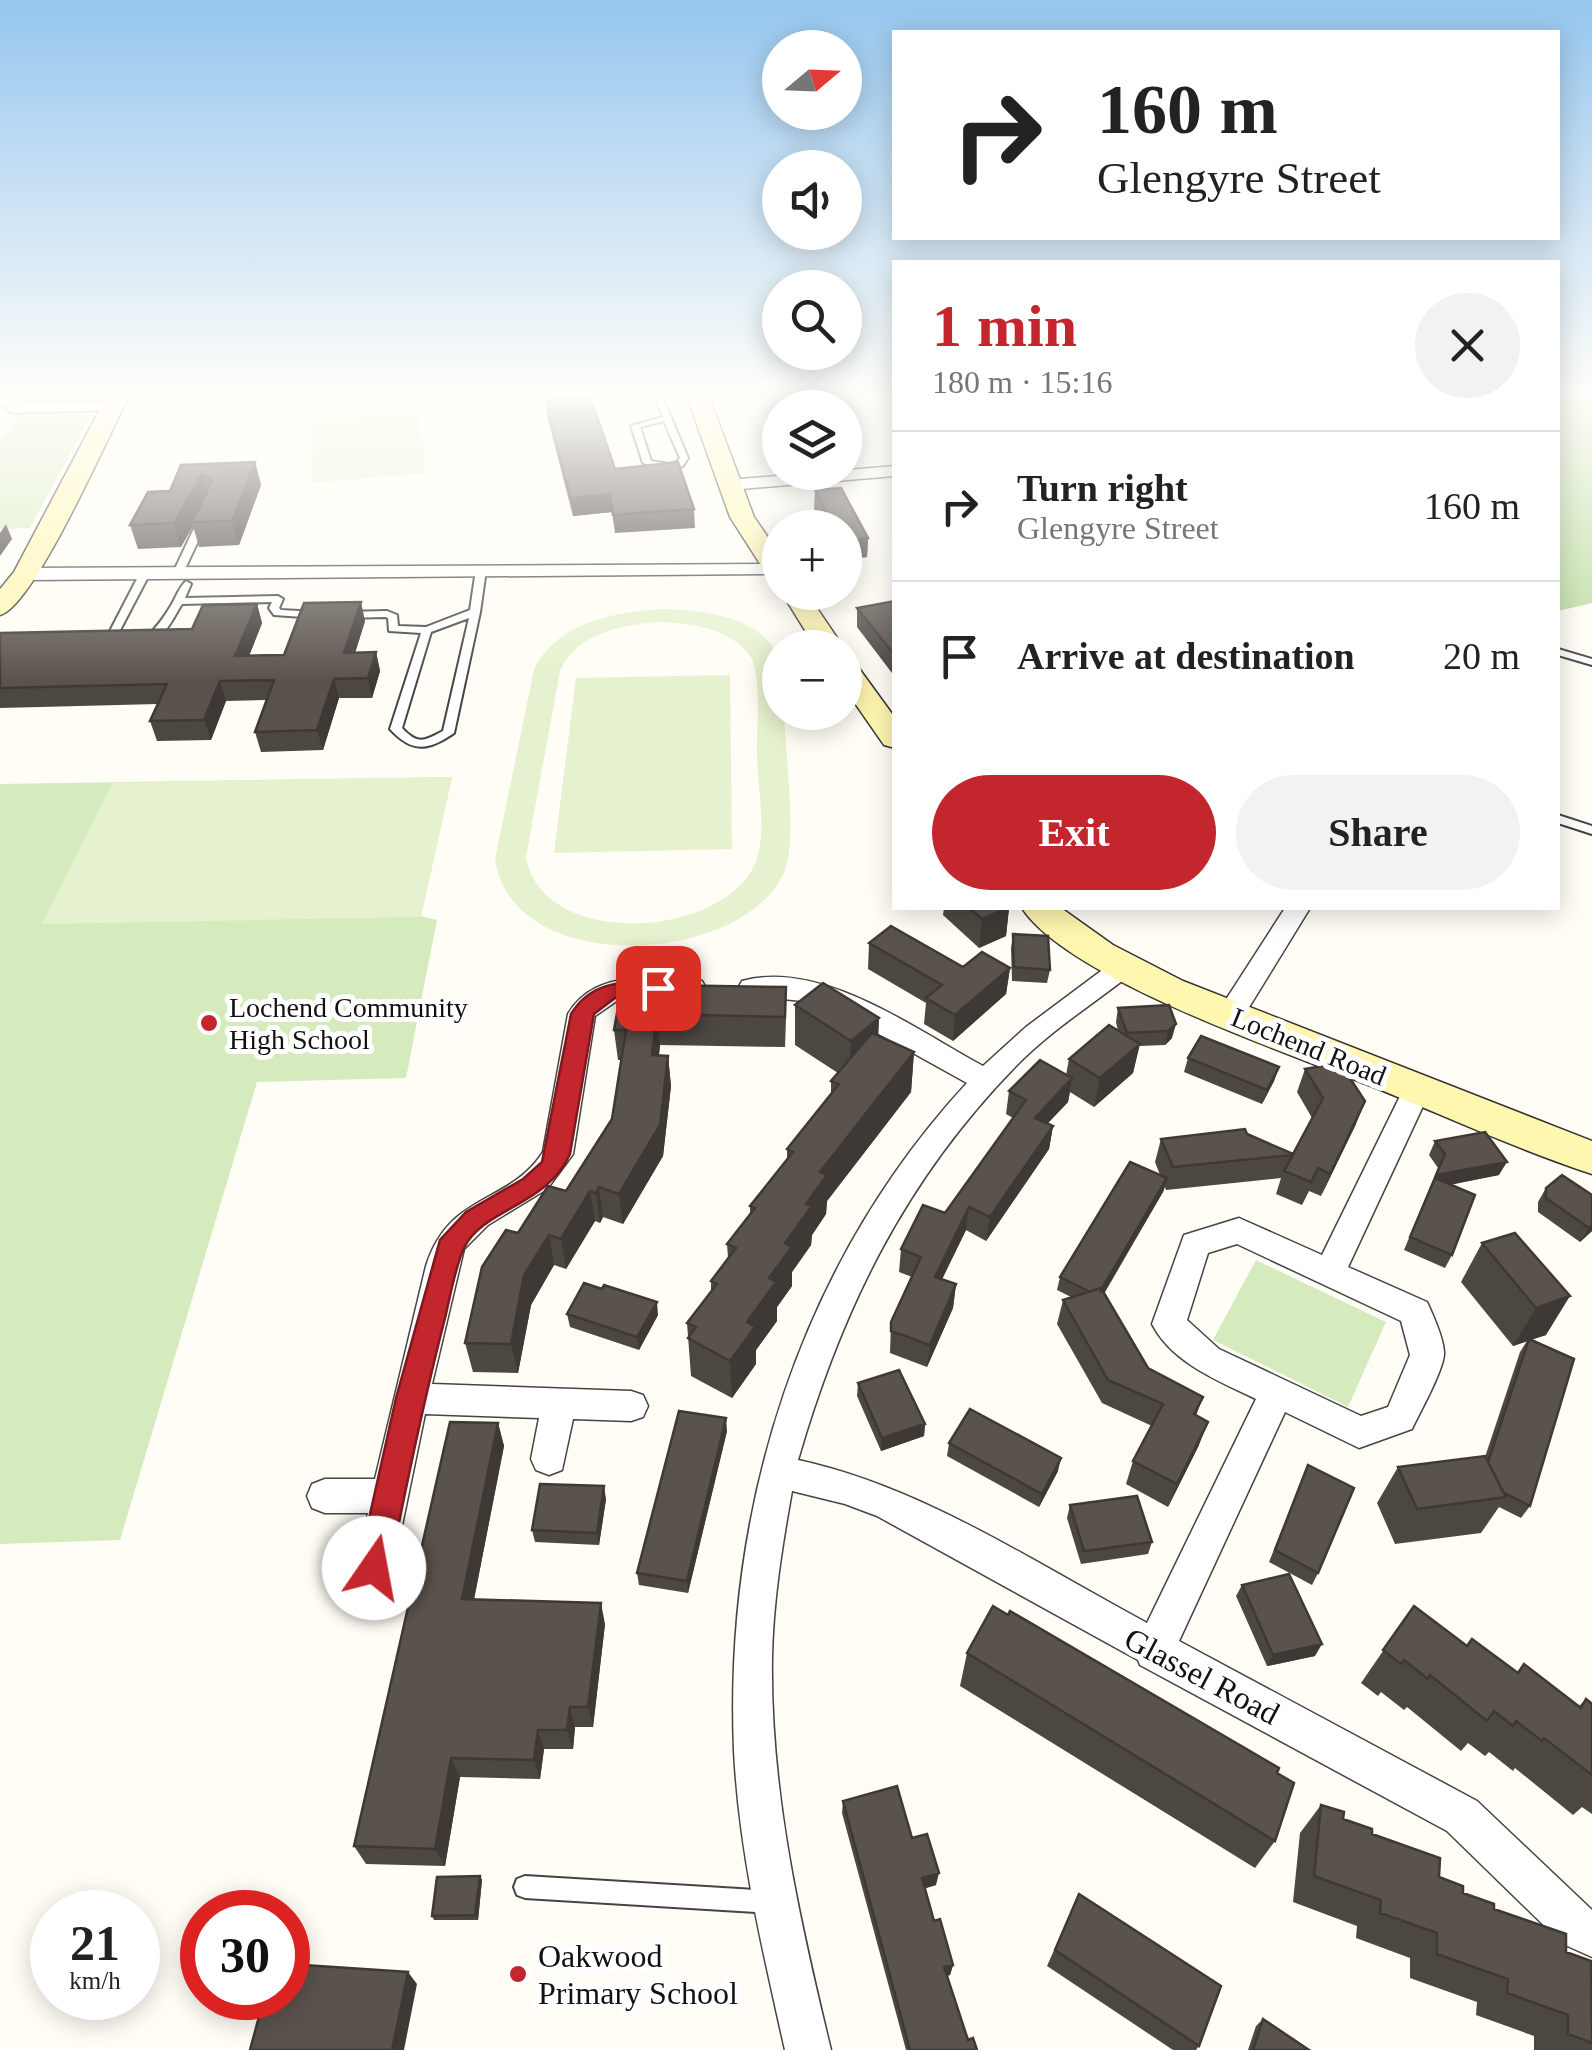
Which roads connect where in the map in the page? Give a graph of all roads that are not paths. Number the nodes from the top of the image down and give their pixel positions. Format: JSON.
{"nodes":[{"id":1,"x":70,"y":490,"type":"edge"},
{"id":2,"x":732,"y":490,"type":"edge"},
{"id":3,"x":211,"y":504,"type":"edge"},
{"id":4,"x":762,"y":548,"type":"edge"},
{"id":5,"x":482,"y":570,"type":"junction"},
{"id":6,"x":762,"y":572,"type":"edge"},
{"id":7,"x":146,"y":573,"type":"junction"},
{"id":8,"x":26,"y":574,"type":"junction"},
{"id":9,"x":182,"y":578,"type":"junction"},
{"id":10,"x":179,"y":601,"type":"junction"},
{"id":11,"x":0,"y":607,"type":"edge"},
{"id":12,"x":475,"y":612,"type":"junction"},
{"id":13,"x":427,"y":630,"type":"junction"},
{"id":14,"x":1560,"y":653,"type":"edge"},
{"id":15,"x":1592,"y":662,"type":"edge"},
{"id":16,"x":862,"y":692,"type":"edge"},
{"id":17,"x":892,"y":732,"type":"edge"},
{"id":18,"x":1560,"y":820,"type":"edge"},
{"id":19,"x":1592,"y":830,"type":"edge"},
{"id":20,"x":1042,"y":910,"type":"edge"},
{"id":21,"x":1295,"y":910,"type":"edge"},
{"id":22,"x":1126,"y":965,"type":"junction"},
{"id":23,"x":1230,"y":1016,"type":"junction"},
{"id":24,"x":987,"y":1080,"type":"junction"},
{"id":25,"x":1417,"y":1089,"type":"junction"},
{"id":26,"x":1592,"y":1158,"type":"edge"},
{"id":27,"x":1329,"y":1272,"type":"junction"},
{"id":28,"x":1277,"y":1392,"type":"junction"},
{"id":29,"x":410,"y":1398,"type":"junction"},
{"id":30,"x":559,"y":1403,"type":"junction"},
{"id":31,"x":631,"y":1406,"type":"dead end"},
{"id":32,"x":549,"y":1459,"type":"dead end"},
{"id":33,"x":778,"y":1472,"type":"junction"},
{"id":34,"x":324,"y":1496,"type":"dead end"},
{"id":35,"x":390,"y":1496,"type":"junction"},
{"id":36,"x":374,"y":1568,"type":"dead end"},
{"id":37,"x":1154,"y":1650,"type":"junction"},
{"id":38,"x":525,"y":1887,"type":"dead end"},
{"id":39,"x":773,"y":1902,"type":"junction"},
{"id":40,"x":1592,"y":1935,"type":"edge"},
{"id":41,"x":808,"y":2050,"type":"edge"}],
"edges":[{"from":1,"to":8,"type":"street"},
{"from":2,"to":4,"type":"street"},
{"from":3,"to":9,"type":"lane"},
{"from":5,"to":6,"type":"street"},
{"from":5,"to":9,"type":"street"},
{"from":5,"to":12,"type":"lane"},
{"from":7,"to":8,"type":"street"},
{"from":7,"to":9,"type":"street"},
{"from":7,"to":10,"type":"lane"},
{"from":8,"to":11,"type":"street"},
{"from":9,"to":10,"type":"lane"},
{"from":10,"to":13,"type":"lane"},
{"from":12,"to":13,"type":"lane"},
{"from":12,"to":13,"type":"lane"},
{"from":14,"to":15,"type":"lane"},
{"from":16,"to":17,"type":"street"},
{"from":18,"to":19,"type":"lane"},
{"from":20,"to":22,"type":"street","name":"Lochend Road"},
{"from":21,"to":23,"type":"street"},
{"from":22,"to":23,"type":"street","name":"Lochend Road"},
{"from":22,"to":24,"type":"street"},
{"from":23,"to":25,"type":"street","name":"Lochend Road"},
{"from":24,"to":29,"type":"street"},
{"from":24,"to":33,"type":"street"},
{"from":25,"to":26,"type":"street","name":"Lochend Road"},
{"from":25,"to":27,"type":"street"},
{"from":27,"to":28,"type":"street"},
{"from":27,"to":28,"type":"street"},
{"from":28,"to":37,"type":"street"},
{"from":29,"to":30,"type":"street"},
{"from":29,"to":35,"type":"street"},
{"from":30,"to":31,"type":"street"},
{"from":30,"to":32,"type":"street"},
{"from":33,"to":37,"type":"street","name":"Glassel Road"},
{"from":33,"to":39,"type":"street"},
{"from":34,"to":35,"type":"street"},
{"from":35,"to":36,"type":"street"},
{"from":37,"to":40,"type":"street","name":"Glassel Road"},
{"from":38,"to":39,"type":"lane"},
{"from":39,"to":41,"type":"street"}]}
